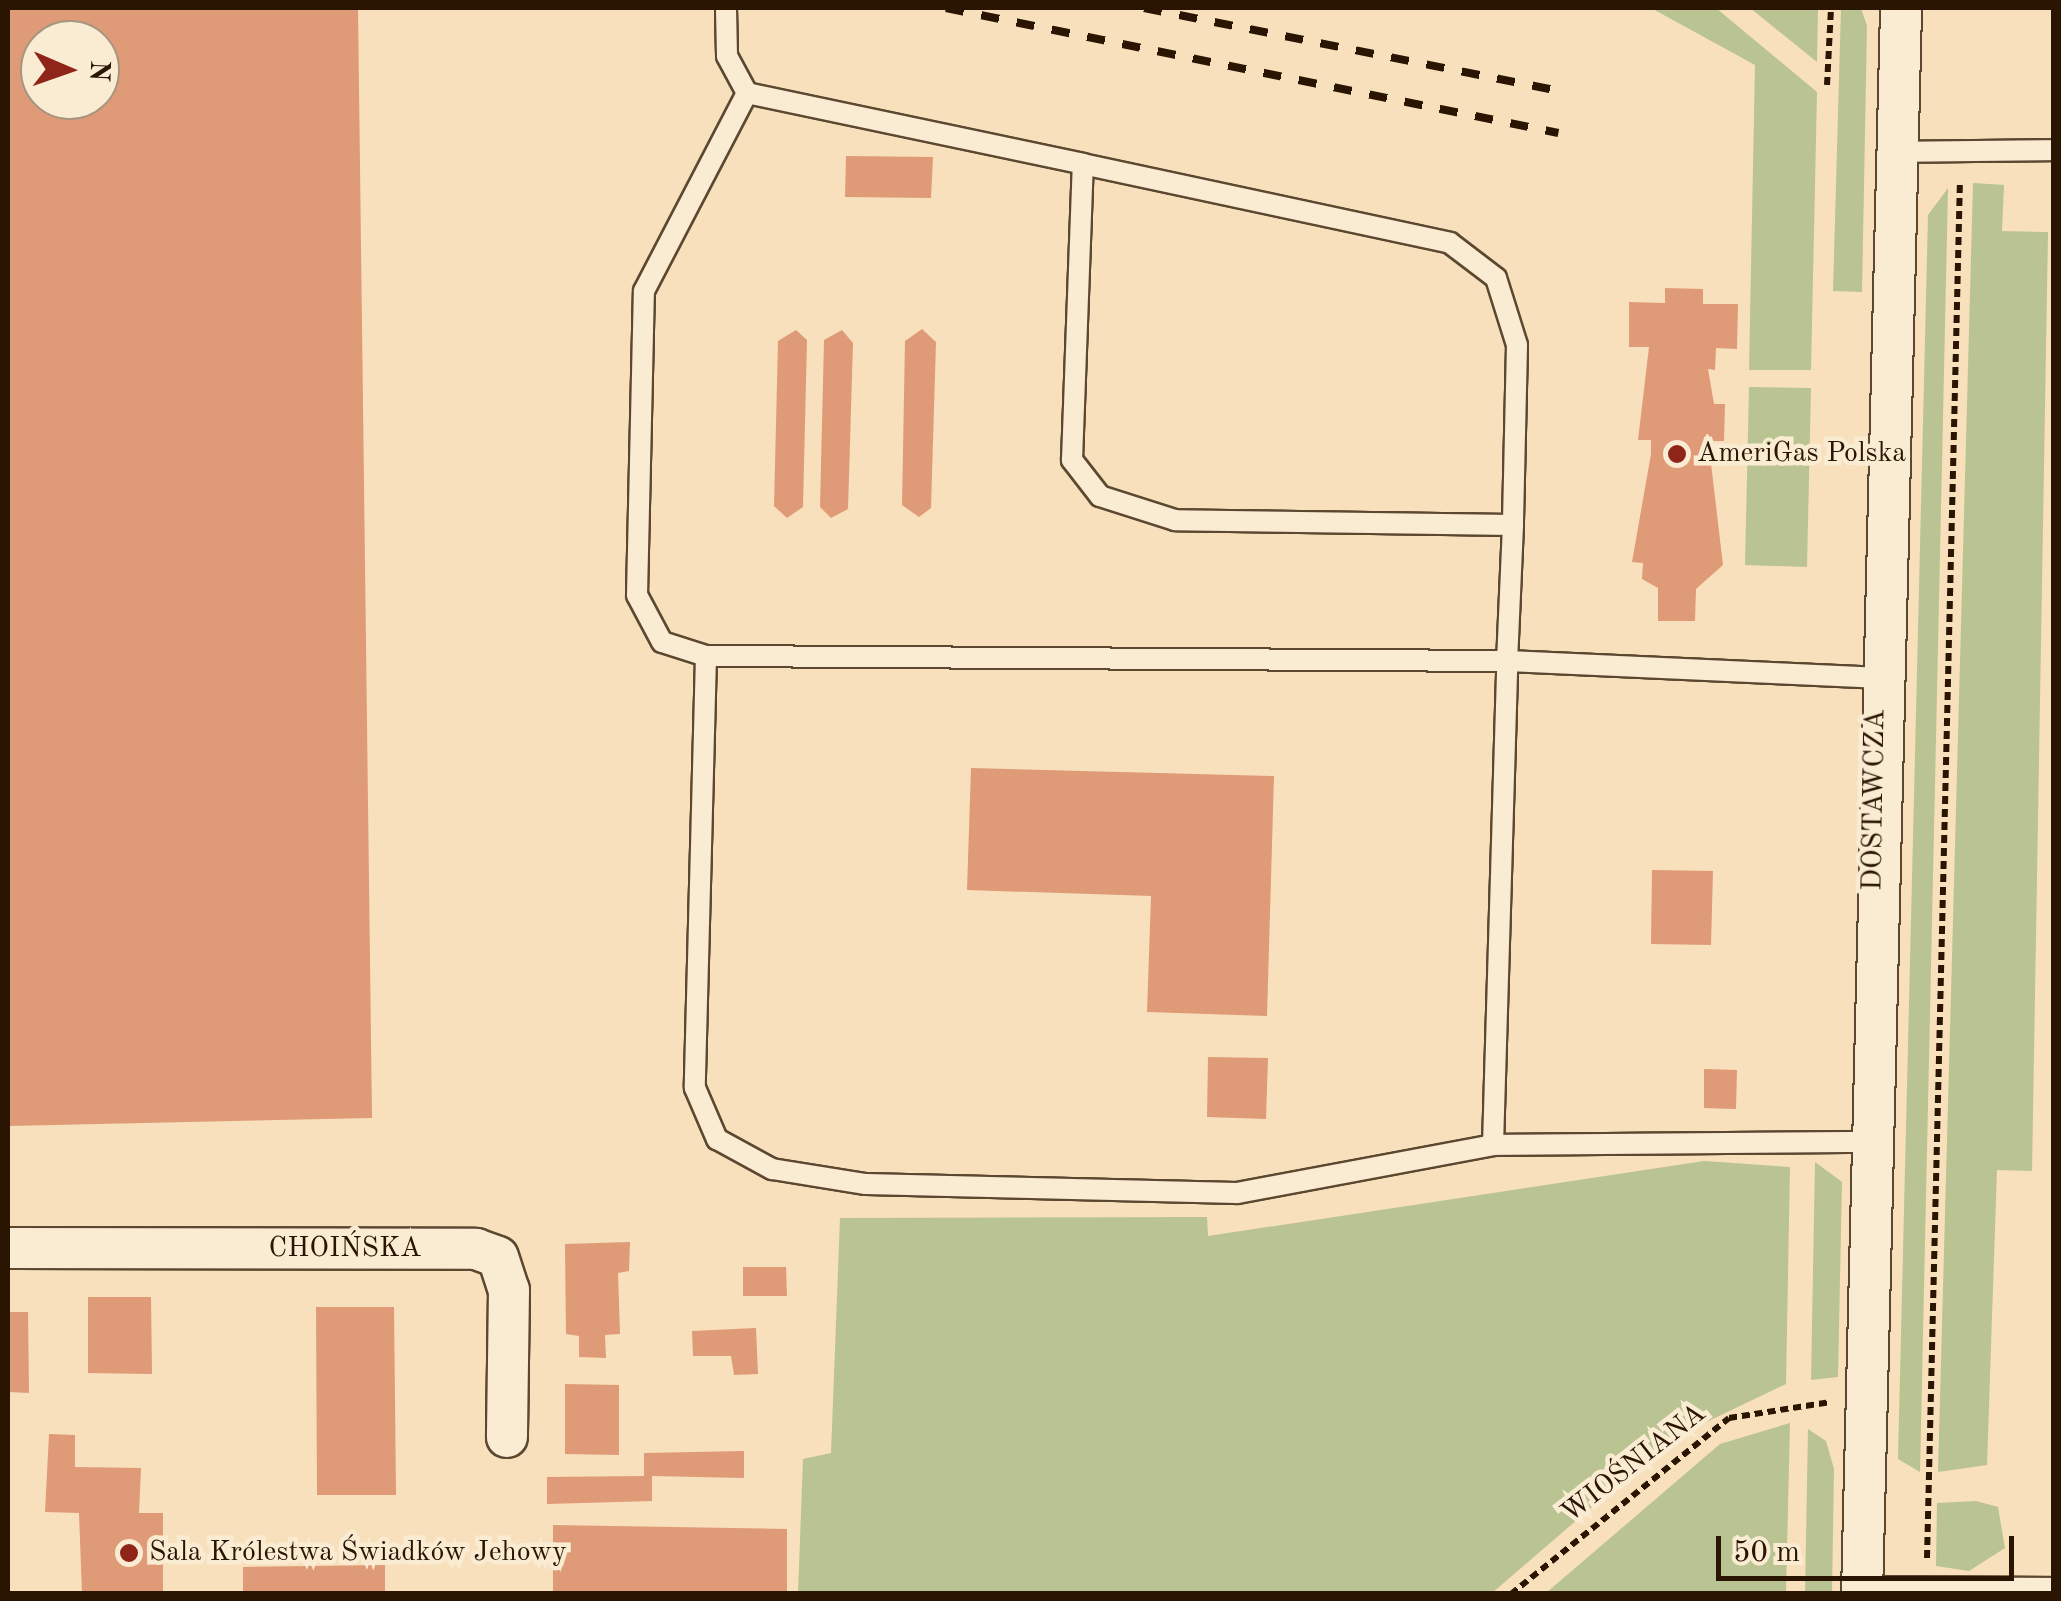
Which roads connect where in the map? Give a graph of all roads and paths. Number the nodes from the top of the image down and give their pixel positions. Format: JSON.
{"nodes":[{"id":1,"x":726,"y":8,"type":"edge"},
{"id":2,"x":1830,"y":8,"type":"edge"},
{"id":3,"x":1901,"y":8,"type":"edge"},
{"id":4,"x":1827,"y":84,"type":"dead end"},
{"id":5,"x":747,"y":92,"type":"junction"},
{"id":6,"x":1961,"y":150,"type":"junction"},
{"id":7,"x":2054,"y":150,"type":"edge"},
{"id":8,"x":1896,"y":152,"type":"junction"},
{"id":9,"x":1084,"y":164,"type":"junction"},
{"id":10,"x":1513,"y":525,"type":"junction"},
{"id":11,"x":706,"y":656,"type":"junction"},
{"id":12,"x":1508,"y":660,"type":"junction"},
{"id":13,"x":1878,"y":678,"type":"junction"},
{"id":14,"x":1868,"y":1142,"type":"junction"},
{"id":15,"x":1492,"y":1145,"type":"junction"},
{"id":16,"x":8,"y":1248,"type":"edge"},
{"id":17,"x":1862,"y":1399,"type":"junction"},
{"id":18,"x":507,"y":1437,"type":"dead end"},
{"id":19,"x":1926,"y":1587,"type":"junction"},
{"id":20,"x":2054,"y":1588,"type":"edge"},
{"id":21,"x":1862,"y":1590,"type":"edge"},
{"id":22,"x":1511,"y":1594,"type":"edge"}],
"edges":[{"from":1,"to":5,"type":"lane"},
{"from":2,"to":4,"type":"path"},
{"from":3,"to":8,"type":"street","name":"DOSTAWCZA"},
{"from":5,"to":9,"type":"lane"},
{"from":5,"to":11,"type":"lane"},
{"from":6,"to":7,"type":"lane"},
{"from":6,"to":8,"type":"lane"},
{"from":6,"to":19,"type":"path"},
{"from":8,"to":13,"type":"street","name":"DOSTAWCZA"},
{"from":9,"to":10,"type":"lane"},
{"from":9,"to":10,"type":"lane"},
{"from":10,"to":12,"type":"lane"},
{"from":11,"to":12,"type":"lane"},
{"from":11,"to":15,"type":"lane"},
{"from":12,"to":13,"type":"lane"},
{"from":12,"to":15,"type":"lane"},
{"from":13,"to":14,"type":"street","name":"DOSTAWCZA"},
{"from":14,"to":15,"type":"lane"},
{"from":14,"to":17,"type":"street","name":"DOSTAWCZA"},
{"from":16,"to":18,"type":"street","name":"CHOIŃSKA"},
{"from":17,"to":21,"type":"street","name":"DOSTAWCZA"},
{"from":17,"to":22,"type":"path","name":"WIOŚNIANA"},
{"from":19,"to":20,"type":"lane"},
{"from":19,"to":21,"type":"lane"}]}
